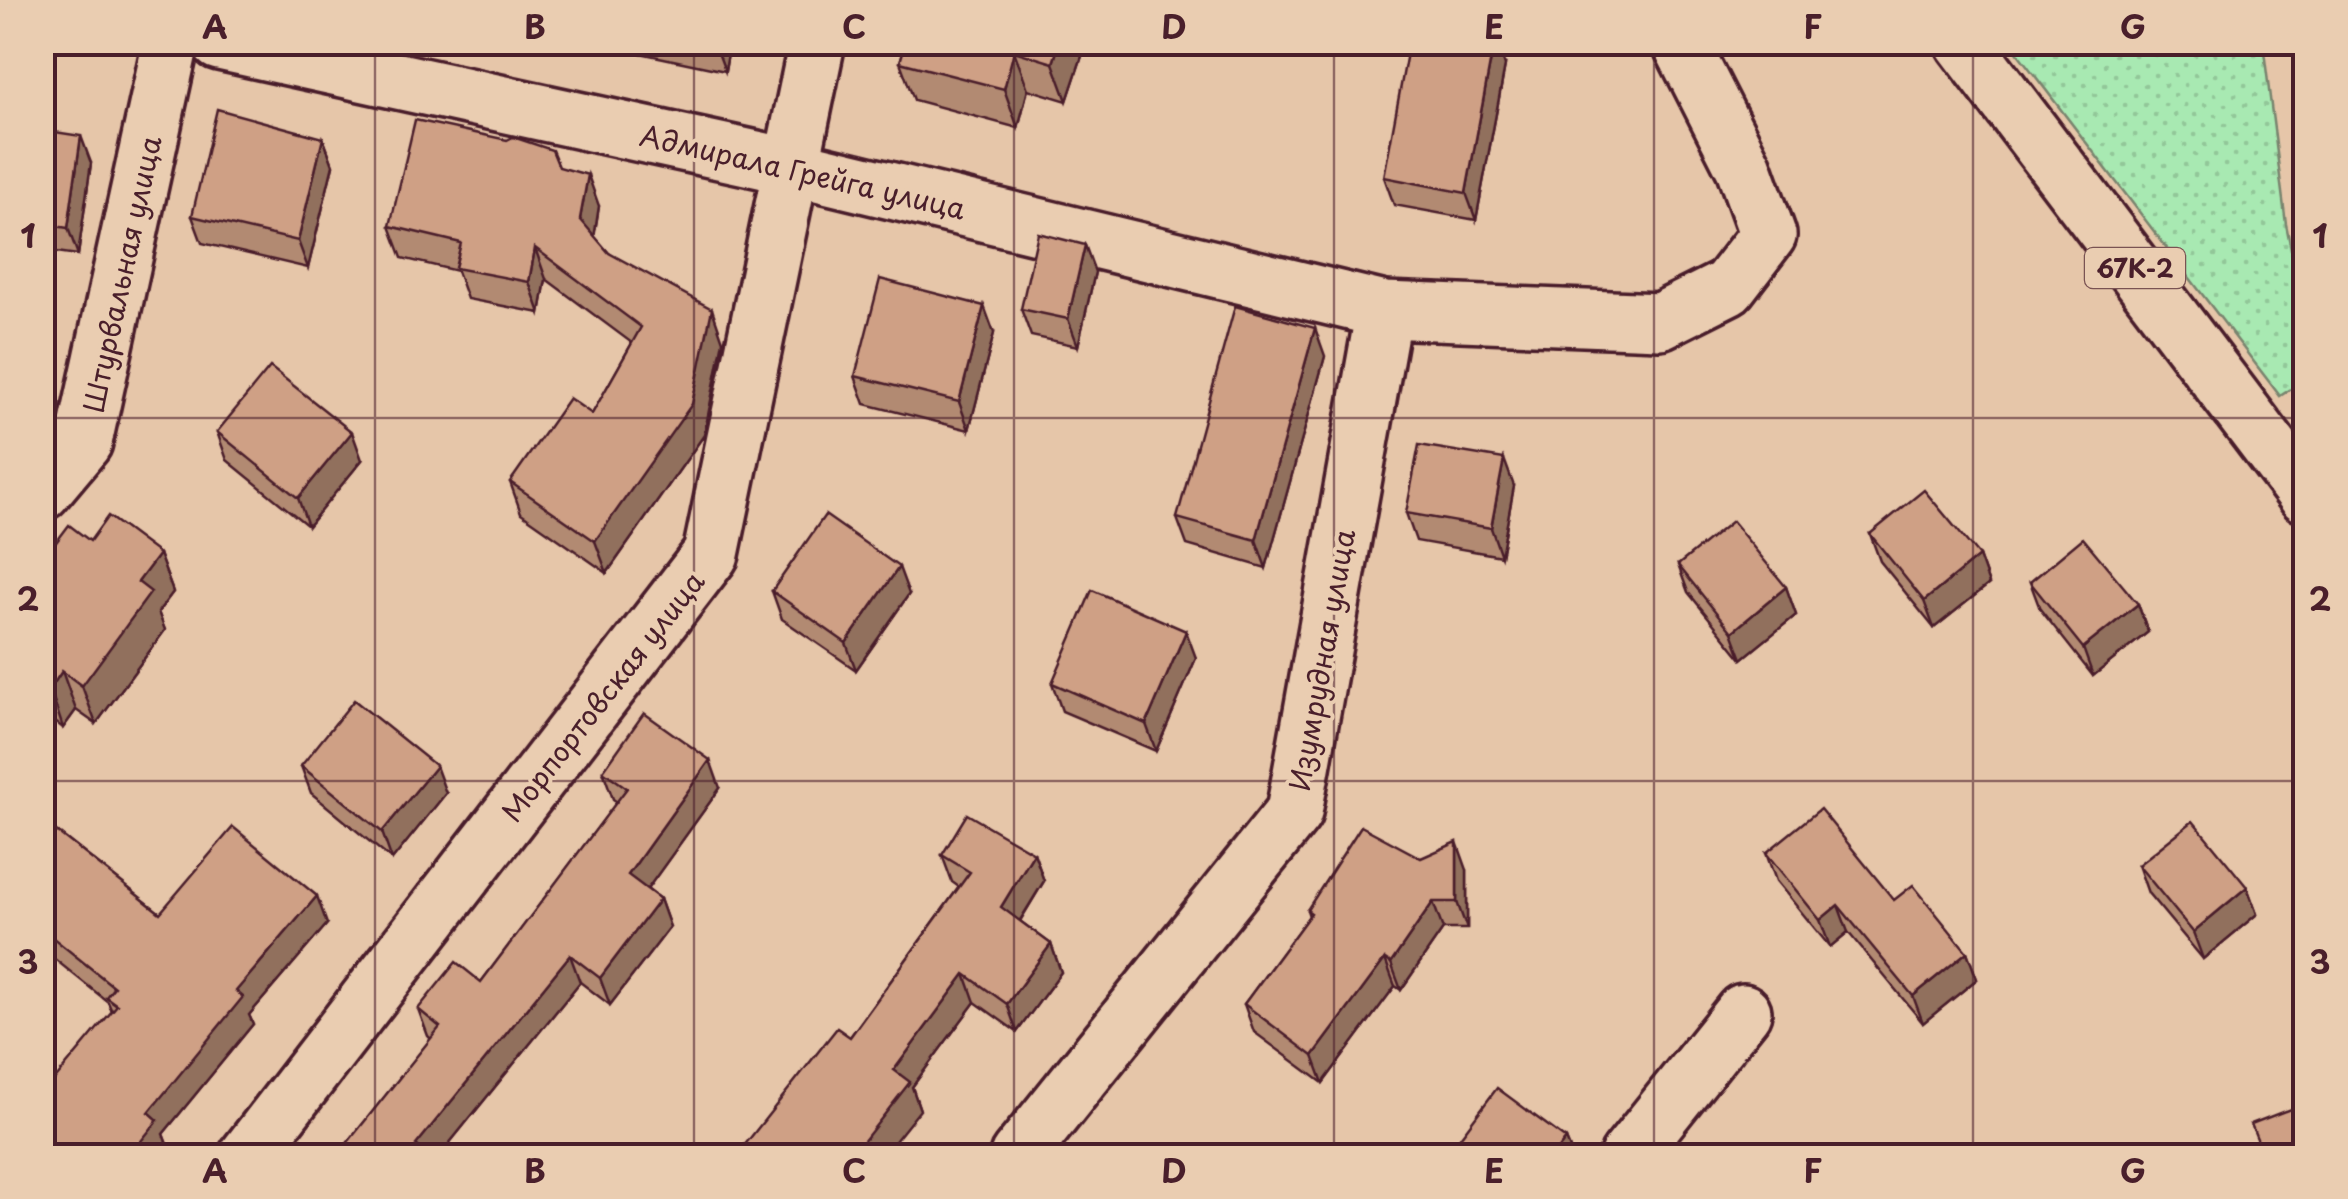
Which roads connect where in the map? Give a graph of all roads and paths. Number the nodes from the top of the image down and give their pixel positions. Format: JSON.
{"nodes":[{"id":1,"x":172,"y":42,"type":"edge"},
{"id":2,"x":219,"y":42,"type":"edge"},
{"id":3,"x":817,"y":42,"type":"edge"},
{"id":4,"x":1680,"y":42,"type":"edge"},
{"id":5,"x":1963,"y":42,"type":"edge"},
{"id":6,"x":793,"y":167,"type":"junction"},
{"id":7,"x":1384,"y":310,"type":"junction"},
{"id":8,"x":42,"y":492,"type":"edge"},
{"id":9,"x":2306,"y":494,"type":"edge"},
{"id":10,"x":1743,"y":1012,"type":"dead end"},
{"id":11,"x":247,"y":1156,"type":"edge"},
{"id":12,"x":1018,"y":1156,"type":"edge"},
{"id":13,"x":1628,"y":1156,"type":"edge"}],
"edges":[{"from":1,"to":8,"type":"street","name":"Штурвальная улица"},
{"from":2,"to":6,"type":"street","name":"Адмирала Грейга улица"},
{"from":3,"to":6,"type":"street","name":"Морпортовская улица"},
{"from":4,"to":7,"type":"street","name":"Адмирала Грейга улица"},
{"from":5,"to":9,"type":"street","number":"67К-2"},
{"from":6,"to":7,"type":"street","name":"Адмирала Грейга улица"},
{"from":6,"to":11,"type":"street","name":"Морпортовская улица"},
{"from":7,"to":12,"type":"street","name":"Изумрудная улица"},
{"from":10,"to":13,"type":"street"}]}
